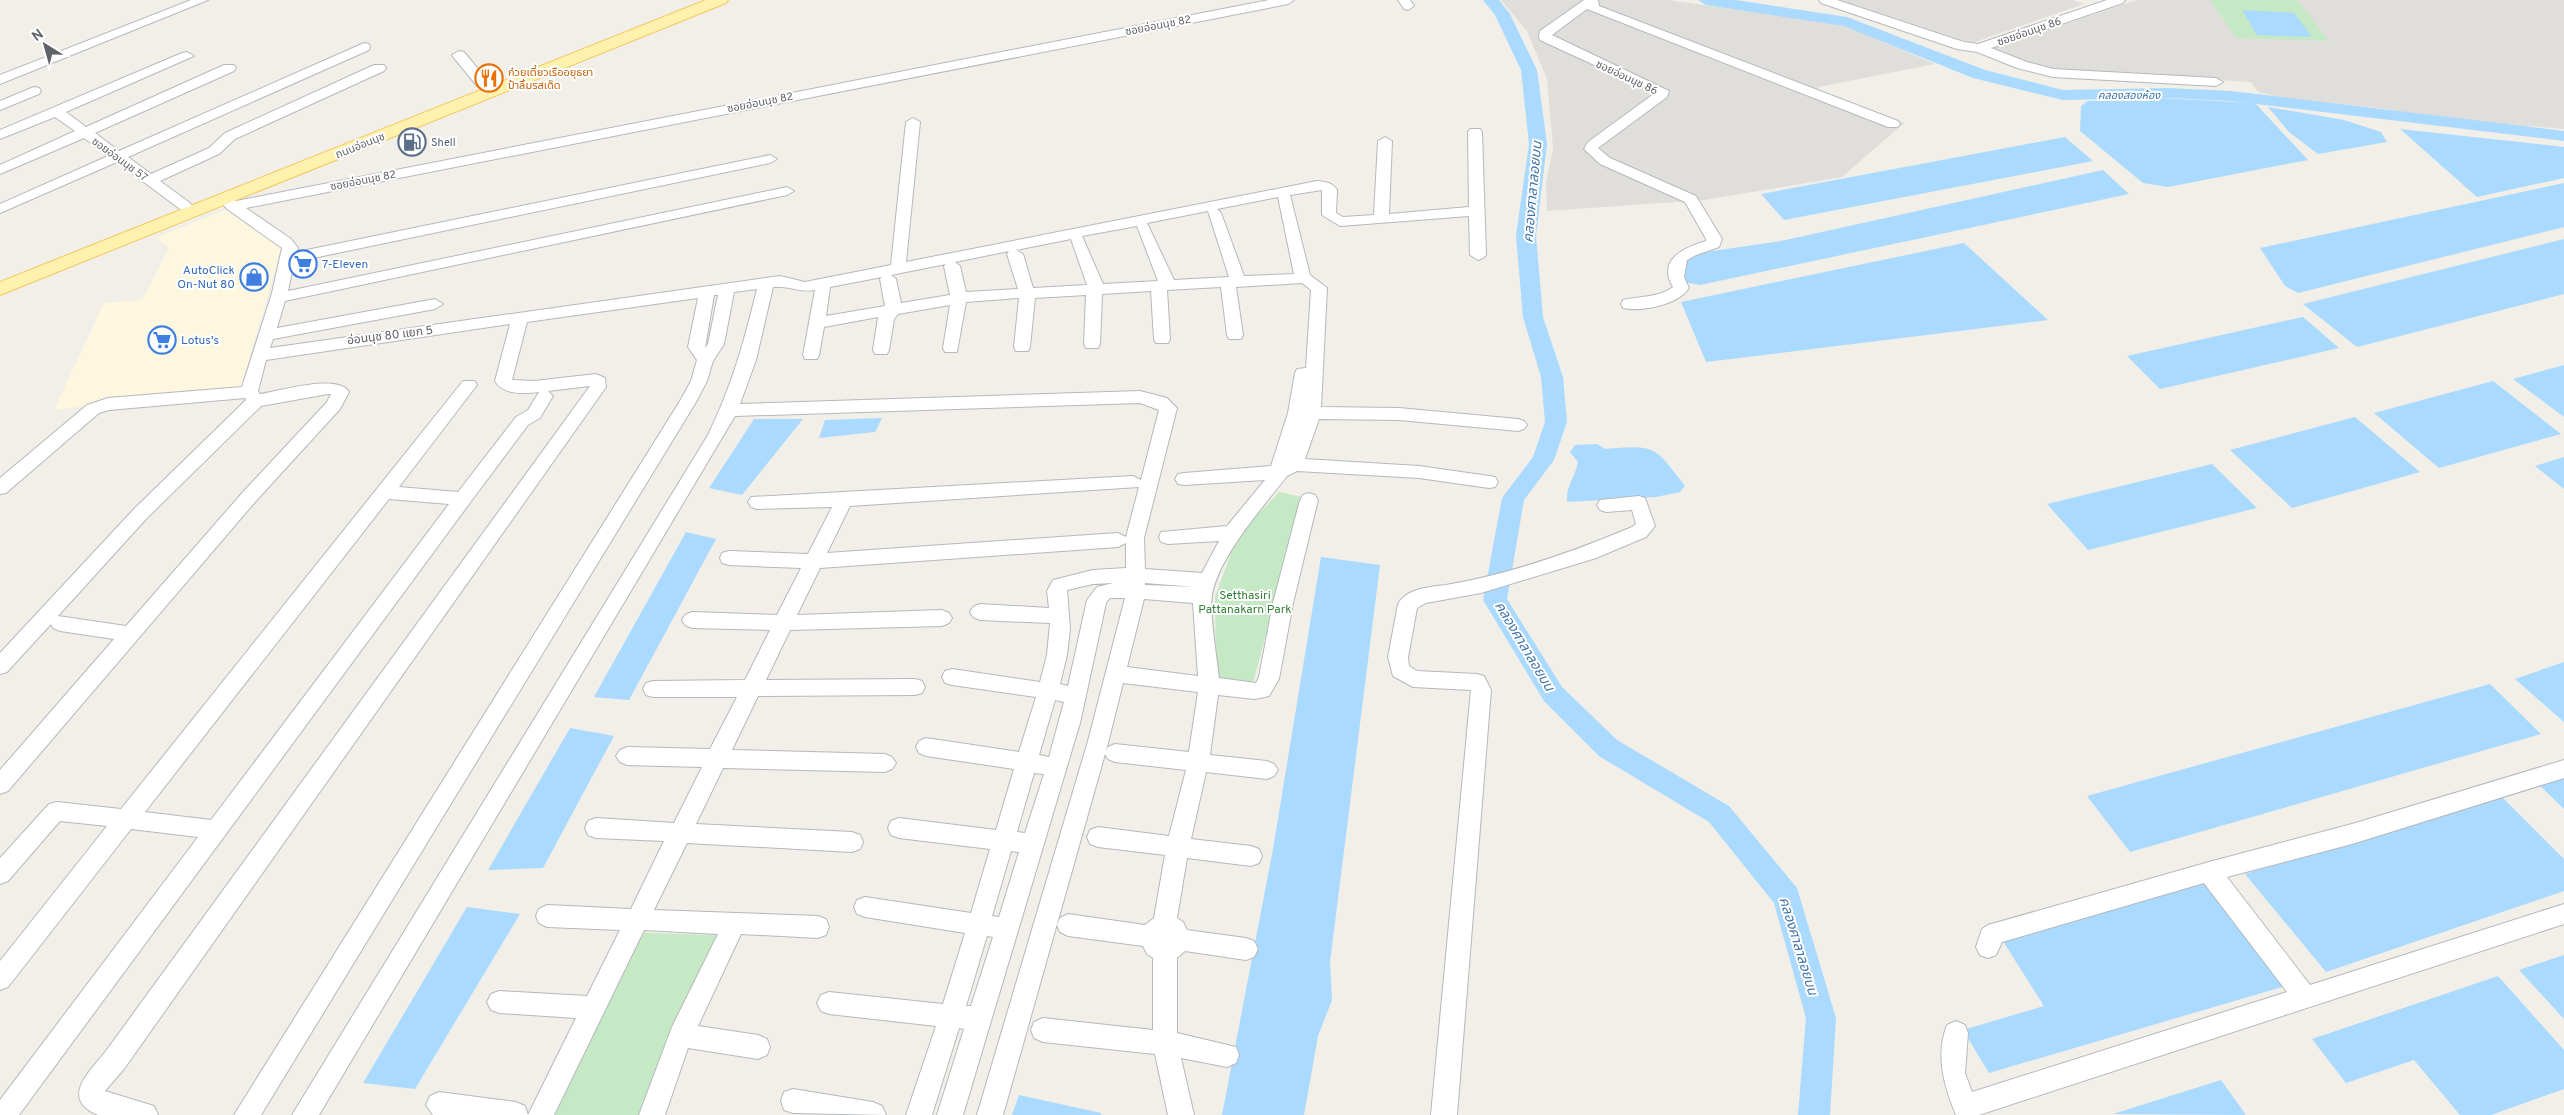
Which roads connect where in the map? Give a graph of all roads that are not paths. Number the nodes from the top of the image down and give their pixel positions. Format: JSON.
{"nodes":[{"id":1,"x":202,"y":0,"type":"edge"},
{"id":2,"x":720,"y":0,"type":"edge"},
{"id":3,"x":1288,"y":0,"type":"edge"},
{"id":4,"x":1592,"y":0,"type":"edge"},
{"id":5,"x":1825,"y":0,"type":"edge"},
{"id":6,"x":2119,"y":0,"type":"edge"},
{"id":7,"x":693,"y":4,"type":"edge"},
{"id":8,"x":364,"y":47,"type":"dead end"},
{"id":9,"x":1979,"y":48,"type":"junction"},
{"id":10,"x":1036,"y":49,"type":"junction"},
{"id":11,"x":460,"y":55,"type":"dead end"},
{"id":12,"x":187,"y":56,"type":"dead end"},
{"id":13,"x":1044,"y":65,"type":"dead end"},
{"id":14,"x":230,"y":68,"type":"dead end"},
{"id":15,"x":379,"y":68,"type":"dead end"},
{"id":16,"x":0,"y":80,"type":"edge"},
{"id":17,"x":2216,"y":82,"type":"dead end"},
{"id":18,"x":484,"y":84,"type":"junction"},
{"id":19,"x":34,"y":91,"type":"dead end"},
{"id":20,"x":0,"y":106,"type":"edge"},
{"id":21,"x":56,"y":111,"type":"junction"},
{"id":22,"x":913,"y":122,"type":"dead end"},
{"id":23,"x":1893,"y":124,"type":"dead end"},
{"id":24,"x":1475,"y":132,"type":"dead end"},
{"id":25,"x":85,"y":133,"type":"junction"},
{"id":26,"x":0,"y":135,"type":"edge"},
{"id":27,"x":1385,"y":141,"type":"dead end"},
{"id":28,"x":118,"y":157,"type":"junction"},
{"id":29,"x":770,"y":159,"type":"dead end"},
{"id":30,"x":0,"y":170,"type":"edge"},
{"id":31,"x":150,"y":180,"type":"junction"},
{"id":32,"x":788,"y":191,"type":"dead end"},
{"id":33,"x":1285,"y":198,"type":"dead end"},
{"id":34,"x":229,"y":203,"type":"junction"},
{"id":35,"x":185,"y":206,"type":"junction"},
{"id":36,"x":0,"y":209,"type":"edge"},
{"id":37,"x":1476,"y":211,"type":"junction"},
{"id":38,"x":1214,"y":213,"type":"dead end"},
{"id":39,"x":1381,"y":218,"type":"junction"},
{"id":40,"x":1143,"y":227,"type":"dead end"},
{"id":41,"x":1078,"y":240,"type":"dead end"},
{"id":42,"x":1015,"y":254,"type":"dead end"},
{"id":43,"x":1478,"y":255,"type":"dead end"},
{"id":44,"x":288,"y":258,"type":"junction"},
{"id":45,"x":952,"y":266,"type":"dead end"},
{"id":46,"x":893,"y":274,"type":"junction"},
{"id":47,"x":0,"y":279,"type":"edge"},
{"id":48,"x":1308,"y":281,"type":"junction"},
{"id":49,"x":1233,"y":282,"type":"junction"},
{"id":50,"x":766,"y":283,"type":"junction"},
{"id":51,"x":1163,"y":285,"type":"junction"},
{"id":52,"x":823,"y":288,"type":"dead end"},
{"id":53,"x":0,"y":289,"type":"edge"},
{"id":54,"x":727,"y":289,"type":"junction"},
{"id":55,"x":1094,"y":290,"type":"junction"},
{"id":56,"x":707,"y":292,"type":"junction"},
{"id":57,"x":1026,"y":294,"type":"junction"},
{"id":58,"x":276,"y":298,"type":"junction"},
{"id":59,"x":959,"y":298,"type":"junction"},
{"id":60,"x":434,"y":304,"type":"dead end"},
{"id":61,"x":1629,"y":304,"type":"dead end"},
{"id":62,"x":894,"y":309,"type":"junction"},
{"id":63,"x":520,"y":318,"type":"junction"},
{"id":64,"x":816,"y":324,"type":"junction"},
{"id":65,"x":266,"y":335,"type":"junction"},
{"id":66,"x":1235,"y":335,"type":"dead end"},
{"id":67,"x":1162,"y":339,"type":"dead end"},
{"id":68,"x":1092,"y":344,"type":"dead end"},
{"id":69,"x":951,"y":348,"type":"dead end"},
{"id":70,"x":1022,"y":348,"type":"dead end"},
{"id":71,"x":881,"y":350,"type":"dead end"},
{"id":72,"x":260,"y":354,"type":"junction"},
{"id":73,"x":811,"y":356,"type":"dead end"},
{"id":74,"x":705,"y":360,"type":"junction"},
{"id":75,"x":468,"y":385,"type":"dead end"},
{"id":76,"x":540,"y":391,"type":"junction"},
{"id":77,"x":253,"y":396,"type":"junction"},
{"id":78,"x":729,"y":410,"type":"junction"},
{"id":79,"x":1304,"y":413,"type":"junction"},
{"id":80,"x":1518,"y":425,"type":"dead end"},
{"id":81,"x":1285,"y":467,"type":"junction"},
{"id":82,"x":1184,"y":479,"type":"dead end"},
{"id":83,"x":1133,"y":482,"type":"dead end"},
{"id":84,"x":1489,"y":482,"type":"dead end"},
{"id":85,"x":0,"y":488,"type":"edge"},
{"id":86,"x":384,"y":492,"type":"junction"},
{"id":87,"x":463,"y":499,"type":"junction"},
{"id":88,"x":844,"y":500,"type":"junction"},
{"id":89,"x":1309,"y":500,"type":"dead end"},
{"id":90,"x":757,"y":502,"type":"dead end"},
{"id":91,"x":1606,"y":505,"type":"dead end"},
{"id":92,"x":1232,"y":533,"type":"junction"},
{"id":93,"x":1168,"y":537,"type":"dead end"},
{"id":94,"x":1118,"y":540,"type":"dead end"},
{"id":95,"x":729,"y":558,"type":"dead end"},
{"id":96,"x":814,"y":561,"type":"junction"},
{"id":97,"x":1135,"y":584,"type":"junction"},
{"id":98,"x":1204,"y":588,"type":"junction"},
{"id":99,"x":980,"y":612,"type":"dead end"},
{"id":100,"x":1059,"y":616,"type":"junction"},
{"id":101,"x":942,"y":618,"type":"dead end"},
{"id":102,"x":692,"y":620,"type":"dead end"},
{"id":103,"x":60,"y":623,"type":"dead end"},
{"id":104,"x":783,"y":623,"type":"junction"},
{"id":105,"x":131,"y":634,"type":"junction"},
{"id":106,"x":0,"y":666,"type":"edge"},
{"id":107,"x":1122,"y":674,"type":"dead end"},
{"id":108,"x":952,"y":677,"type":"dead end"},
{"id":109,"x":1209,"y":684,"type":"junction"},
{"id":110,"x":915,"y":688,"type":"dead end"},
{"id":111,"x":653,"y":689,"type":"dead end"},
{"id":112,"x":750,"y":690,"type":"junction"},
{"id":113,"x":1048,"y":691,"type":"junction"},
{"id":114,"x":1076,"y":695,"type":"junction"},
{"id":115,"x":926,"y":747,"type":"dead end"},
{"id":116,"x":1116,"y":753,"type":"dead end"},
{"id":117,"x":627,"y":756,"type":"dead end"},
{"id":118,"x":715,"y":760,"type":"junction"},
{"id":119,"x":1027,"y":762,"type":"junction"},
{"id":120,"x":1198,"y":763,"type":"junction"},
{"id":121,"x":885,"y":764,"type":"dead end"},
{"id":122,"x":1057,"y":766,"type":"junction"},
{"id":123,"x":2564,"y":769,"type":"edge"},
{"id":124,"x":1267,"y":770,"type":"dead end"},
{"id":125,"x":0,"y":785,"type":"edge"},
{"id":126,"x":126,"y":820,"type":"junction"},
{"id":127,"x":596,"y":828,"type":"dead end"},
{"id":128,"x":899,"y":828,"type":"dead end"},
{"id":129,"x":216,"y":830,"type":"junction"},
{"id":130,"x":682,"y":831,"type":"junction"},
{"id":131,"x":1098,"y":837,"type":"dead end"},
{"id":132,"x":1005,"y":841,"type":"junction"},
{"id":133,"x":852,"y":842,"type":"dead end"},
{"id":134,"x":1034,"y":844,"type":"junction"},
{"id":135,"x":1178,"y":846,"type":"junction"},
{"id":136,"x":1251,"y":856,"type":"dead end"},
{"id":137,"x":2209,"y":872,"type":"junction"},
{"id":138,"x":0,"y":874,"type":"edge"},
{"id":139,"x":865,"y":907,"type":"dead end"},
{"id":140,"x":2564,"y":914,"type":"edge"},
{"id":141,"x":547,"y":916,"type":"dead end"},
{"id":142,"x":637,"y":921,"type":"junction"},
{"id":143,"x":1068,"y":924,"type":"dead end"},
{"id":144,"x":734,"y":925,"type":"junction"},
{"id":145,"x":977,"y":926,"type":"junction"},
{"id":146,"x":818,"y":927,"type":"dead end"},
{"id":147,"x":1008,"y":929,"type":"junction"},
{"id":148,"x":1165,"y":938,"type":"junction"},
{"id":149,"x":1988,"y":947,"type":"dead end"},
{"id":150,"x":1246,"y":949,"type":"dead end"},
{"id":151,"x":0,"y":979,"type":"edge"},
{"id":152,"x":2305,"y":998,"type":"junction"},
{"id":153,"x":499,"y":1002,"type":"dead end"},
{"id":154,"x":829,"y":1003,"type":"dead end"},
{"id":155,"x":593,"y":1008,"type":"junction"},
{"id":156,"x":952,"y":1017,"type":"junction"},
{"id":157,"x":980,"y":1019,"type":"junction"},
{"id":158,"x":1043,"y":1030,"type":"dead end"},
{"id":159,"x":1956,"y":1032,"type":"dead end"},
{"id":160,"x":681,"y":1034,"type":"junction"},
{"id":161,"x":1165,"y":1043,"type":"junction"},
{"id":162,"x":758,"y":1047,"type":"dead end"},
{"id":163,"x":1227,"y":1055,"type":"dead end"},
{"id":164,"x":793,"y":1101,"type":"dead end"},
{"id":165,"x":439,"y":1105,"type":"dead end"},
{"id":166,"x":4,"y":1115,"type":"edge"},
{"id":167,"x":145,"y":1115,"type":"edge"},
{"id":168,"x":248,"y":1115,"type":"edge"},
{"id":169,"x":305,"y":1115,"type":"edge"},
{"id":170,"x":516,"y":1115,"type":"edge"},
{"id":171,"x":541,"y":1115,"type":"edge"},
{"id":172,"x":652,"y":1115,"type":"edge"},
{"id":173,"x":873,"y":1115,"type":"edge"},
{"id":174,"x":919,"y":1115,"type":"edge"},
{"id":175,"x":950,"y":1115,"type":"edge"},
{"id":176,"x":990,"y":1115,"type":"edge"},
{"id":177,"x":1181,"y":1115,"type":"edge"},
{"id":178,"x":1444,"y":1115,"type":"edge"}],
"edges":[{"from":1,"to":16,"type":"street"},
{"from":2,"to":7,"type":"main road","name":"ถนนอ่อนนุช"},
{"from":3,"to":10,"type":"street","name":"ซอยอ่อนนุช 82"},
{"from":4,"to":23,"type":"street","name":"ซอยอ่อนนุช 86"},
{"from":4,"to":61,"type":"street","name":"ซอยอ่อนนุช 86"},
{"from":5,"to":9,"type":"street","name":"ซอยอ่อนนุช 86"},
{"from":6,"to":9,"type":"street","name":"ซอยอ่อนนุช 86"},
{"from":7,"to":18,"type":"main road","name":"ถนนอ่อนนุช"},
{"from":7,"to":34,"type":"main road","name":"ถนนอ่อนนุช"},
{"from":8,"to":28,"type":"street"},
{"from":9,"to":17,"type":"street"},
{"from":10,"to":13,"type":"street"},
{"from":10,"to":34,"type":"street","name":"ซอยอ่อนนุช 82"},
{"from":11,"to":18,"type":"street"},
{"from":12,"to":21,"type":"street"},
{"from":14,"to":25,"type":"street"},
{"from":15,"to":31,"type":"street"},
{"from":18,"to":35,"type":"main road","name":"ถนนอ่อนนุช"},
{"from":19,"to":20,"type":"street"},
{"from":21,"to":25,"type":"street","name":"ซอยอ่อนนุช 57"},
{"from":21,"to":26,"type":"street"},
{"from":22,"to":46,"type":"street"},
{"from":24,"to":37,"type":"street"},
{"from":25,"to":28,"type":"street","name":"ซอยอ่อนนุช 57"},
{"from":25,"to":30,"type":"street"},
{"from":27,"to":39,"type":"street"},
{"from":28,"to":31,"type":"street","name":"ซอยอ่อนนุช 57"},
{"from":28,"to":36,"type":"street"},
{"from":29,"to":44,"type":"street"},
{"from":31,"to":35,"type":"street","name":"ซอยอ่อนนุช 57"},
{"from":32,"to":58,"type":"street"},
{"from":33,"to":48,"type":"street"},
{"from":34,"to":44,"type":"street"},
{"from":34,"to":53,"type":"main road","name":"ถนนอ่อนนุช"},
{"from":35,"to":47,"type":"main road","name":"ถนนอ่อนนุช"},
{"from":37,"to":39,"type":"street"},
{"from":37,"to":43,"type":"street"},
{"from":38,"to":49,"type":"street"},
{"from":39,"to":46,"type":"street","name":"อ่อนนุช 80 แยก 5"},
{"from":40,"to":51,"type":"street"},
{"from":41,"to":55,"type":"street"},
{"from":42,"to":57,"type":"street"},
{"from":44,"to":58,"type":"street"},
{"from":45,"to":59,"type":"street"},
{"from":46,"to":50,"type":"street","name":"อ่อนนุช 80 แยก 5"},
{"from":46,"to":62,"type":"street"},
{"from":48,"to":49,"type":"street"},
{"from":48,"to":79,"type":"street"},
{"from":49,"to":51,"type":"street"},
{"from":49,"to":66,"type":"street"},
{"from":50,"to":54,"type":"street","name":"อ่อนนุช 80 แยก 5"},
{"from":50,"to":78,"type":"street"},
{"from":51,"to":55,"type":"street"},
{"from":51,"to":67,"type":"street"},
{"from":52,"to":64,"type":"street"},
{"from":54,"to":56,"type":"street","name":"อ่อนนุช 80 แยก 5"},
{"from":54,"to":74,"type":"street"},
{"from":55,"to":57,"type":"street"},
{"from":55,"to":68,"type":"street"},
{"from":56,"to":63,"type":"street","name":"อ่อนนุช 80 แยก 5"},
{"from":56,"to":74,"type":"street"},
{"from":57,"to":59,"type":"street"},
{"from":57,"to":70,"type":"street"},
{"from":58,"to":65,"type":"street"},
{"from":59,"to":62,"type":"street"},
{"from":59,"to":69,"type":"street"},
{"from":60,"to":65,"type":"street"},
{"from":62,"to":64,"type":"street"},
{"from":62,"to":71,"type":"street"},
{"from":63,"to":72,"type":"street","name":"อ่อนนุช 80 แยก 5"},
{"from":63,"to":76,"type":"street"},
{"from":64,"to":73,"type":"street"},
{"from":65,"to":72,"type":"street"},
{"from":72,"to":77,"type":"street"},
{"from":74,"to":168,"type":"street"},
{"from":75,"to":86,"type":"street"},
{"from":76,"to":87,"type":"street"},
{"from":76,"to":167,"type":"street"},
{"from":77,"to":85,"type":"street"},
{"from":77,"to":105,"type":"street"},
{"from":77,"to":106,"type":"street"},
{"from":78,"to":97,"type":"street"},
{"from":78,"to":169,"type":"street"},
{"from":79,"to":80,"type":"street"},
{"from":79,"to":81,"type":"street"},
{"from":81,"to":82,"type":"street"},
{"from":81,"to":84,"type":"street"},
{"from":81,"to":92,"type":"street"},
{"from":83,"to":88,"type":"street"},
{"from":86,"to":87,"type":"street"},
{"from":86,"to":126,"type":"street"},
{"from":87,"to":129,"type":"street"},
{"from":88,"to":90,"type":"street"},
{"from":88,"to":96,"type":"street"},
{"from":89,"to":109,"type":"street"},
{"from":91,"to":178,"type":"street"},
{"from":92,"to":93,"type":"street"},
{"from":92,"to":98,"type":"street"},
{"from":94,"to":96,"type":"street"},
{"from":95,"to":96,"type":"street"},
{"from":96,"to":104,"type":"street"},
{"from":97,"to":98,"type":"street"},
{"from":97,"to":100,"type":"street"},
{"from":97,"to":114,"type":"street"},
{"from":97,"to":176,"type":"street"},
{"from":98,"to":109,"type":"street"},
{"from":99,"to":100,"type":"street"},
{"from":100,"to":113,"type":"street"},
{"from":101,"to":104,"type":"street"},
{"from":102,"to":104,"type":"street"},
{"from":103,"to":105,"type":"street"},
{"from":104,"to":112,"type":"street"},
{"from":105,"to":125,"type":"street"},
{"from":107,"to":109,"type":"street"},
{"from":108,"to":113,"type":"street"},
{"from":109,"to":120,"type":"street"},
{"from":110,"to":112,"type":"street"},
{"from":111,"to":112,"type":"street"},
{"from":112,"to":118,"type":"street"},
{"from":113,"to":114,"type":"street"},
{"from":113,"to":119,"type":"street"},
{"from":114,"to":122,"type":"street"},
{"from":115,"to":119,"type":"street"},
{"from":116,"to":120,"type":"street"},
{"from":117,"to":118,"type":"street"},
{"from":118,"to":121,"type":"street"},
{"from":118,"to":130,"type":"street"},
{"from":119,"to":122,"type":"street"},
{"from":119,"to":132,"type":"street"},
{"from":120,"to":124,"type":"street"},
{"from":120,"to":135,"type":"street"},
{"from":122,"to":134,"type":"street"},
{"from":123,"to":137,"type":"street"},
{"from":126,"to":129,"type":"street"},
{"from":126,"to":138,"type":"street"},
{"from":126,"to":151,"type":"street"},
{"from":127,"to":130,"type":"street"},
{"from":128,"to":132,"type":"street"},
{"from":129,"to":166,"type":"street"},
{"from":130,"to":133,"type":"street"},
{"from":130,"to":142,"type":"street"},
{"from":131,"to":135,"type":"street"},
{"from":132,"to":134,"type":"street"},
{"from":132,"to":145,"type":"street"},
{"from":134,"to":147,"type":"street"},
{"from":135,"to":136,"type":"street"},
{"from":135,"to":148,"type":"street"},
{"from":137,"to":149,"type":"street"},
{"from":137,"to":152,"type":"street"},
{"from":139,"to":145,"type":"street"},
{"from":140,"to":152,"type":"street"},
{"from":141,"to":142,"type":"street"},
{"from":142,"to":144,"type":"street"},
{"from":142,"to":155,"type":"street"},
{"from":143,"to":148,"type":"street"},
{"from":144,"to":146,"type":"street"},
{"from":144,"to":160,"type":"street"},
{"from":145,"to":147,"type":"street"},
{"from":145,"to":156,"type":"street"},
{"from":147,"to":157,"type":"street"},
{"from":148,"to":150,"type":"street"},
{"from":148,"to":161,"type":"street"},
{"from":152,"to":159,"type":"street"},
{"from":153,"to":155,"type":"street"},
{"from":154,"to":156,"type":"street"},
{"from":155,"to":171,"type":"street"},
{"from":156,"to":157,"type":"street"},
{"from":156,"to":174,"type":"street"},
{"from":157,"to":175,"type":"street"},
{"from":158,"to":161,"type":"street"},
{"from":160,"to":162,"type":"street"},
{"from":160,"to":172,"type":"street"},
{"from":161,"to":163,"type":"street"},
{"from":161,"to":177,"type":"street"},
{"from":164,"to":173,"type":"street"},
{"from":165,"to":170,"type":"street"}]}
